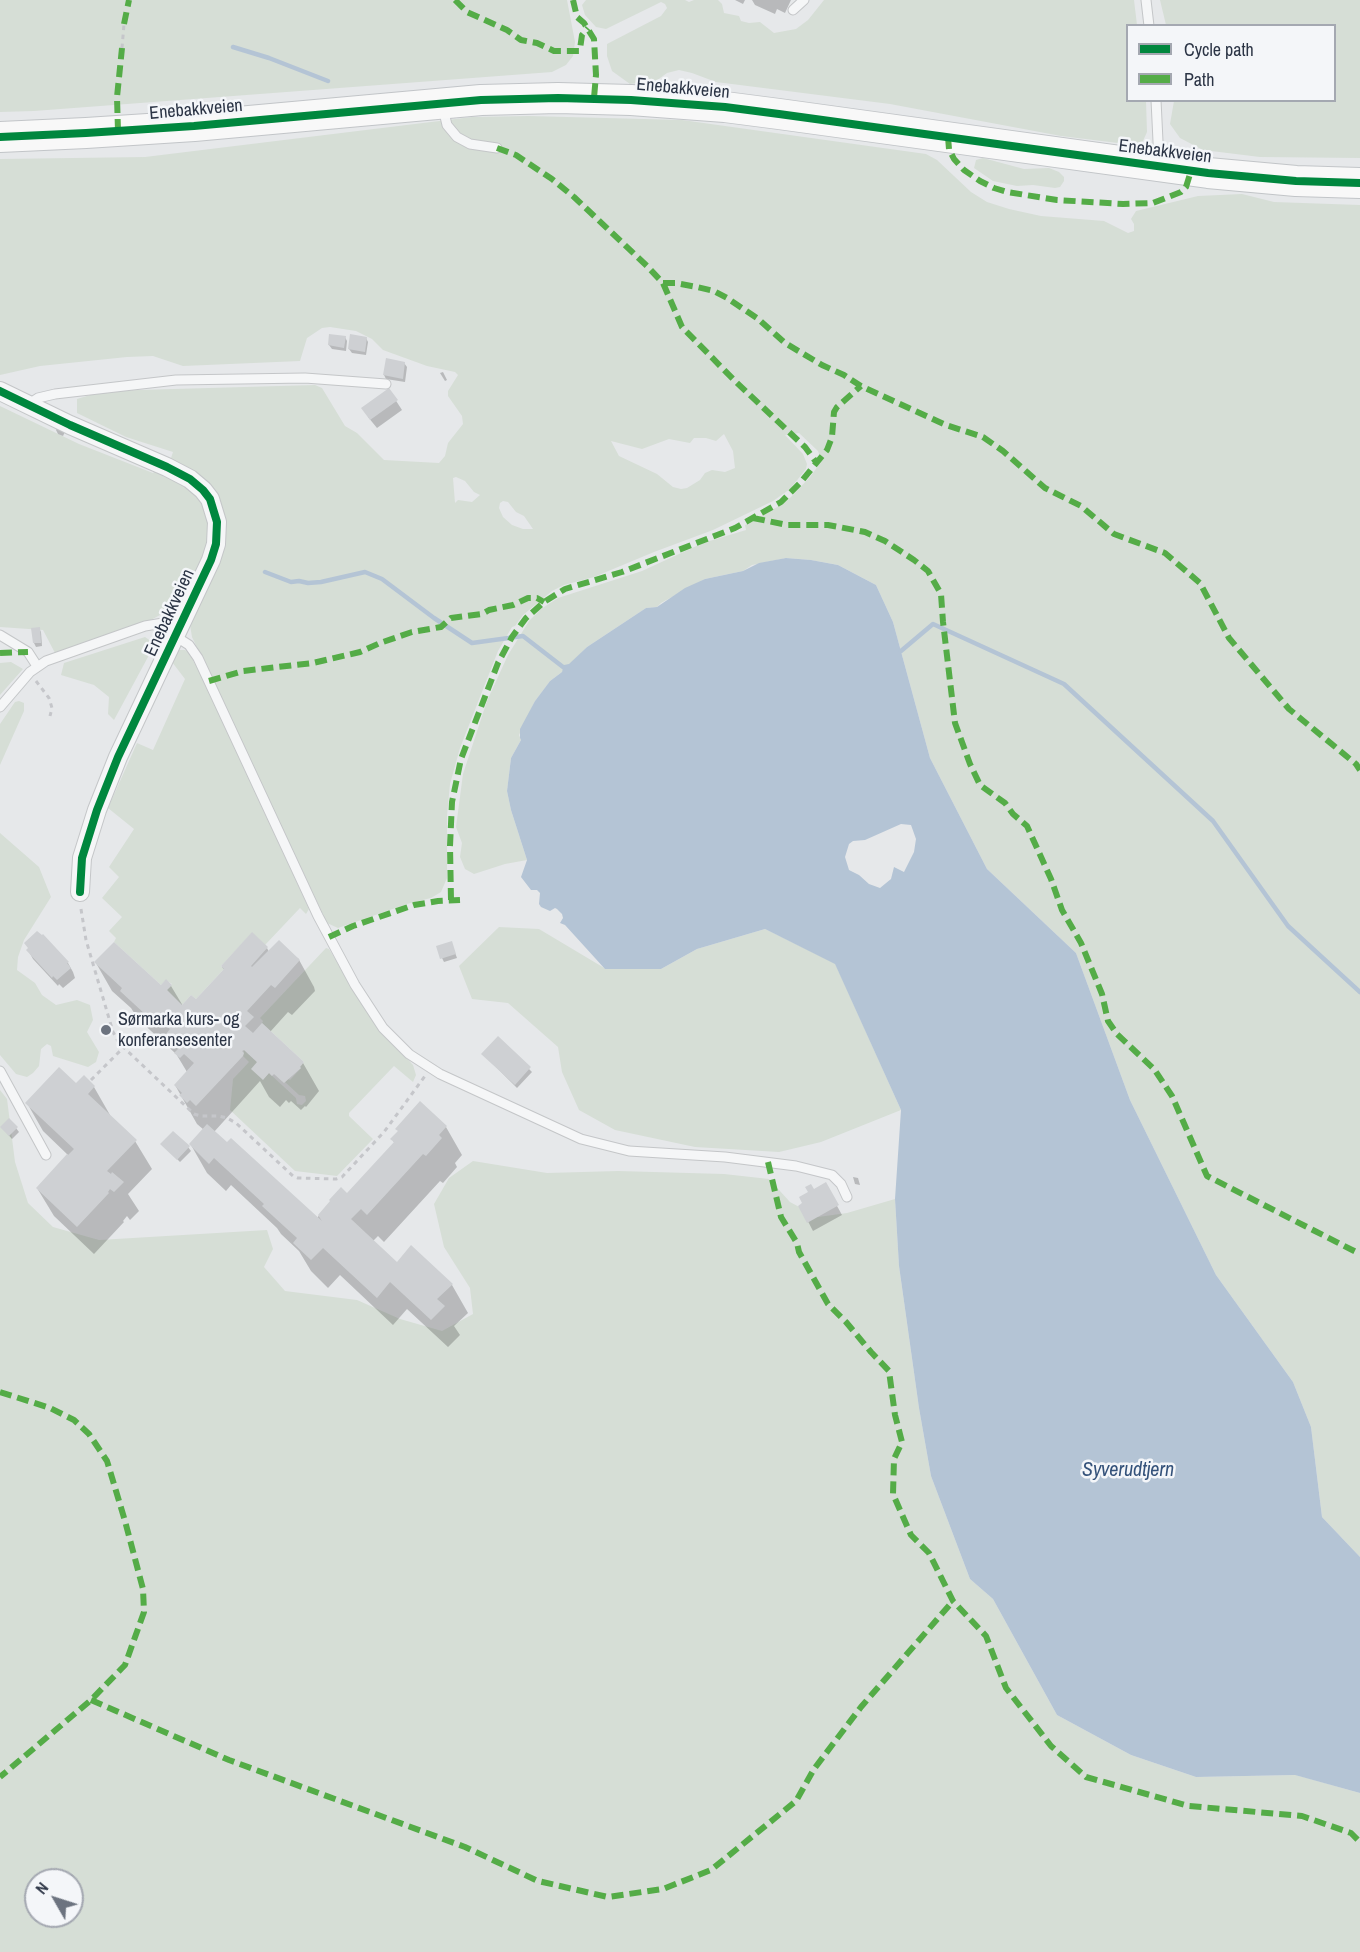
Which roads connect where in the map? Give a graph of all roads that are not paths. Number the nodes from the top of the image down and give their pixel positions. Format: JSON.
{"nodes":[{"id":1,"x":804,"y":0,"type":"edge"},
{"id":2,"x":1146,"y":0,"type":"edge"},
{"id":3,"x":793,"y":10,"type":"dead end"},
{"id":4,"x":1149,"y":24,"type":"edge"},
{"id":5,"x":1156,"y":102,"type":"edge"},
{"id":6,"x":442,"y":103,"type":"junction"},
{"id":7,"x":0,"y":136,"type":"edge"},
{"id":8,"x":497,"y":148,"type":"dead end"},
{"id":9,"x":1159,"y":167,"type":"junction"},
{"id":10,"x":1360,"y":183,"type":"edge"},
{"id":11,"x":386,"y":384,"type":"dead end"},
{"id":12,"x":0,"y":391,"type":"edge"},
{"id":13,"x":28,"y":405,"type":"junction"},
{"id":14,"x":178,"y":631,"type":"junction"},
{"id":15,"x":0,"y":635,"type":"edge"},
{"id":16,"x":34,"y":669,"type":"junction"},
{"id":17,"x":0,"y":707,"type":"edge"},
{"id":18,"x":80,"y":892,"type":"road end"},
{"id":19,"x":0,"y":1071,"type":"edge"},
{"id":20,"x":46,"y":1155,"type":"dead end"},
{"id":21,"x":847,"y":1197,"type":"dead end"}],
"edges":[{"from":1,"to":3,"type":"lane"},
{"from":2,"to":4,"type":"lane"},
{"from":5,"to":9,"type":"lane"},
{"from":6,"to":7,"type":"main road","name":"Enebakkveien"},
{"from":6,"to":8,"type":"lane"},
{"from":6,"to":9,"type":"main road","name":"Enebakkveien"},
{"from":9,"to":10,"type":"main road","name":"Enebakkveien"},
{"from":11,"to":13,"type":"lane"},
{"from":12,"to":13,"type":"street","name":"Enebakkveien"},
{"from":13,"to":14,"type":"street","name":"Enebakkveien"},
{"from":14,"to":16,"type":"lane"},
{"from":14,"to":18,"type":"street","name":"Enebakkveien"},
{"from":14,"to":21,"type":"lane"},
{"from":15,"to":16,"type":"lane"},
{"from":16,"to":17,"type":"lane"},
{"from":19,"to":20,"type":"lane"}]}
